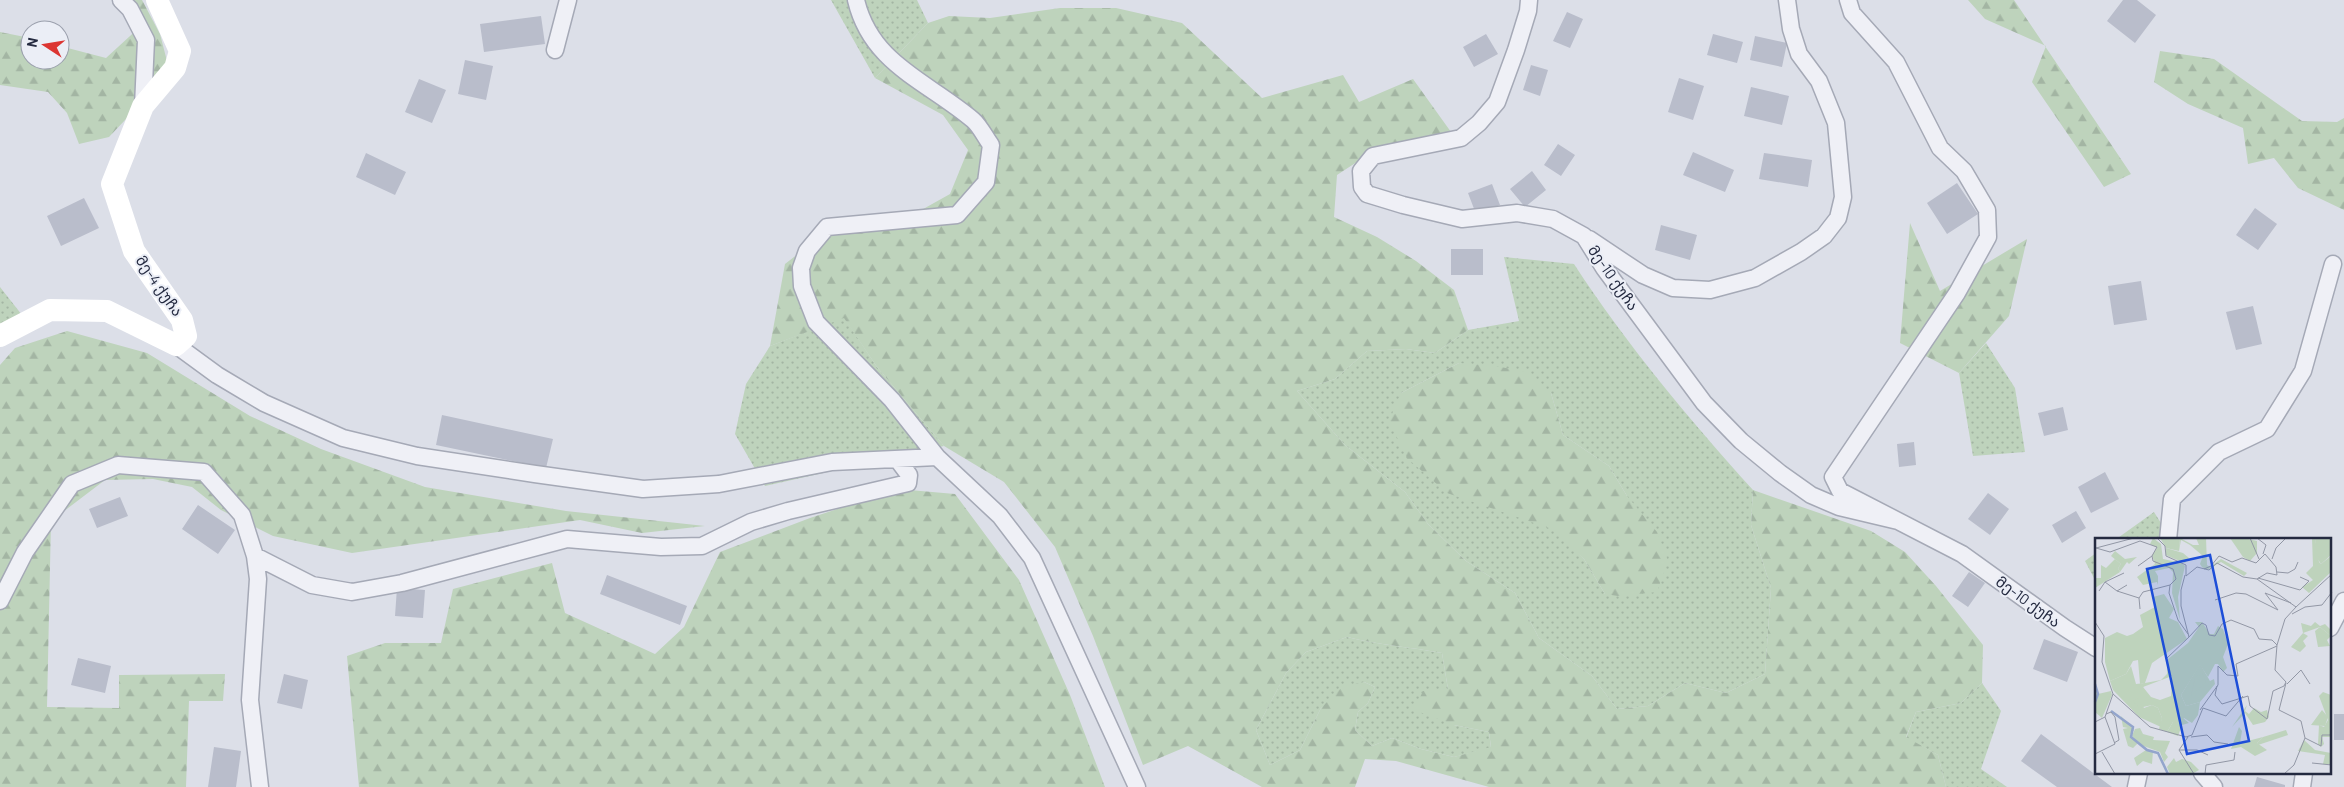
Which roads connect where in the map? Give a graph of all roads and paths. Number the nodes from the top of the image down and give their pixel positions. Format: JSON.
{"nodes":[{"id":1,"x":121,"y":0,"type":"edge"},
{"id":2,"x":157,"y":0,"type":"edge"},
{"id":3,"x":568,"y":0,"type":"edge"},
{"id":4,"x":856,"y":0,"type":"edge"},
{"id":5,"x":1529,"y":0,"type":"edge"},
{"id":6,"x":1787,"y":0,"type":"edge"},
{"id":7,"x":1848,"y":0,"type":"edge"},
{"id":8,"x":554,"y":50,"type":"dead end"},
{"id":9,"x":143,"y":106,"type":"junction"},
{"id":10,"x":1584,"y":236,"type":"junction"},
{"id":11,"x":2332,"y":264,"type":"dead end"},
{"id":12,"x":0,"y":336,"type":"edge"},
{"id":13,"x":176,"y":345,"type":"junction"},
{"id":14,"x":937,"y":457,"type":"junction"},
{"id":15,"x":897,"y":459,"type":"junction"},
{"id":16,"x":1898,"y":521,"type":"junction"},
{"id":17,"x":2168,"y":538,"type":"edge"},
{"id":18,"x":255,"y":556,"type":"junction"},
{"id":19,"x":0,"y":601,"type":"edge"},
{"id":20,"x":2344,"y":601,"type":"edge"},
{"id":21,"x":2332,"y":624,"type":"edge"},
{"id":22,"x":2095,"y":647,"type":"edge"},
{"id":23,"x":2140,"y":774,"type":"edge"},
{"id":24,"x":2203,"y":774,"type":"edge"},
{"id":25,"x":2304,"y":774,"type":"edge"},
{"id":26,"x":260,"y":787,"type":"edge"},
{"id":27,"x":1137,"y":787,"type":"edge"},
{"id":28,"x":2136,"y":787,"type":"edge"},
{"id":29,"x":2214,"y":787,"type":"edge"},
{"id":30,"x":2302,"y":787,"type":"edge"}],
"edges":[{"from":1,"to":9,"type":"street"},
{"from":2,"to":9,"type":"street","name":"მე-4 ქუჩა"},
{"from":3,"to":8,"type":"street"},
{"from":4,"to":14,"type":"street"},
{"from":5,"to":10,"type":"street","name":"მე-10 ქუჩა"},
{"from":6,"to":10,"type":"street"},
{"from":7,"to":16,"type":"street"},
{"from":9,"to":13,"type":"street","name":"მე-4 ქუჩა"},
{"from":10,"to":16,"type":"street","name":"მე-10 ქუჩა"},
{"from":11,"to":17,"type":"street"},
{"from":12,"to":13,"type":"street","name":"მე-4 ქუჩა"},
{"from":13,"to":15,"type":"street"},
{"from":14,"to":15,"type":"street"},
{"from":14,"to":27,"type":"street"},
{"from":15,"to":18,"type":"street"},
{"from":16,"to":22,"type":"street","name":"მე-10 ქუჩა"},
{"from":18,"to":19,"type":"street"},
{"from":18,"to":26,"type":"street"},
{"from":20,"to":21,"type":"street"},
{"from":23,"to":28,"type":"street"},
{"from":24,"to":29,"type":"street"},
{"from":25,"to":30,"type":"street"}]}
